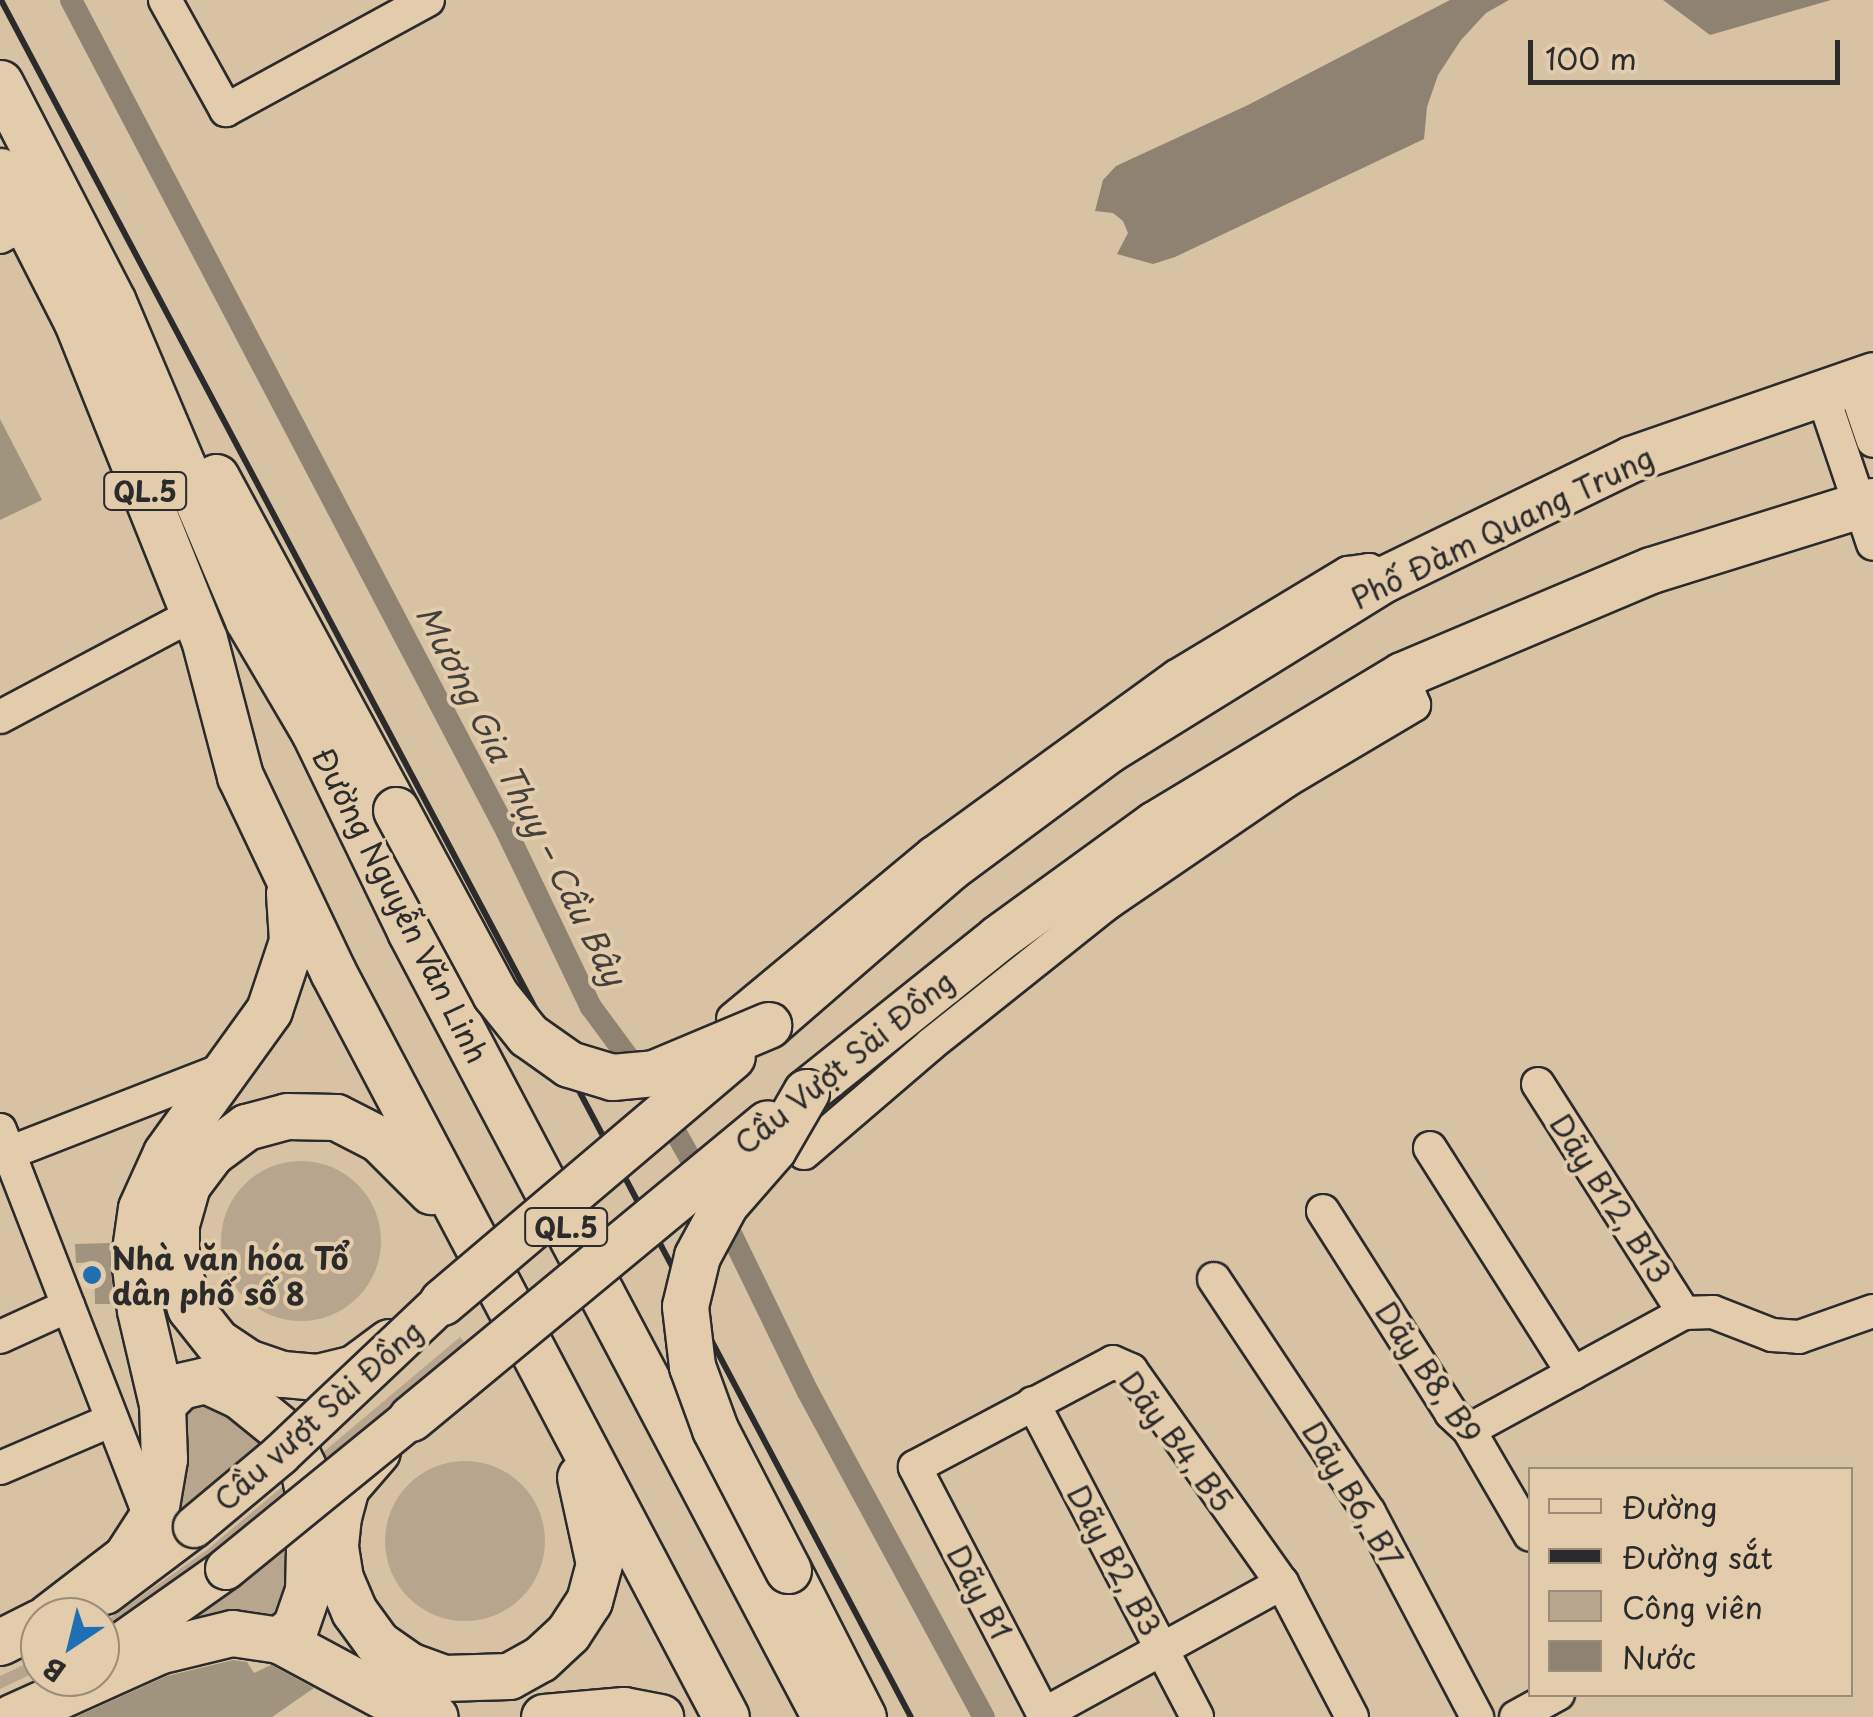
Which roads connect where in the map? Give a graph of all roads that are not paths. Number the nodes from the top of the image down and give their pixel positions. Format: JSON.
{"nodes":[{"id":1,"x":165,"y":0,"type":"edge"},
{"id":2,"x":428,"y":0,"type":"edge"},
{"id":3,"x":0,"y":84,"type":"edge"},
{"id":4,"x":0,"y":171,"type":"edge"},
{"id":5,"x":13,"y":229,"type":"edge"},
{"id":6,"x":113,"y":302,"type":"junction"},
{"id":7,"x":1849,"y":383,"type":"edge"},
{"id":8,"x":1873,"y":441,"type":"edge"},
{"id":9,"x":1869,"y":517,"type":"edge"},
{"id":10,"x":1384,"y":579,"type":"junction"},
{"id":11,"x":194,"y":614,"type":"junction"},
{"id":12,"x":1253,"y":659,"type":"joint"},
{"id":13,"x":1402,"y":674,"type":"junction"},
{"id":14,"x":0,"y":717,"type":"edge"},
{"id":15,"x":261,"y":822,"type":"junction"},
{"id":16,"x":751,"y":1022,"type":"junction"},
{"id":17,"x":230,"y":1067,"type":"junction"},
{"id":18,"x":1538,"y":1084,"type":"dead end"},
{"id":19,"x":806,"y":1092,"type":"junction"},
{"id":20,"x":5,"y":1141,"type":"edge"},
{"id":21,"x":1430,"y":1148,"type":"dead end"},
{"id":22,"x":804,"y":1153,"type":"dead end"},
{"id":23,"x":1324,"y":1212,"type":"dead end"},
{"id":24,"x":481,"y":1253,"type":"junction"},
{"id":25,"x":1214,"y":1279,"type":"dead end"},
{"id":26,"x":442,"y":1302,"type":"junction"},
{"id":27,"x":68,"y":1306,"type":"junction"},
{"id":28,"x":1873,"y":1311,"type":"edge"},
{"id":29,"x":1684,"y":1313,"type":"junction"},
{"id":30,"x":0,"y":1337,"type":"edge"},
{"id":31,"x":529,"y":1340,"type":"junction"},
{"id":32,"x":1574,"y":1373,"type":"junction"},
{"id":33,"x":1033,"y":1403,"type":"junction"},
{"id":34,"x":162,"y":1404,"type":"junction"},
{"id":35,"x":411,"y":1418,"type":"junction"},
{"id":36,"x":112,"y":1420,"type":"junction"},
{"id":37,"x":1469,"y":1430,"type":"junction"},
{"id":38,"x":915,"y":1467,"type":"joint"},
{"id":39,"x":0,"y":1468,"type":"edge"},
{"id":40,"x":172,"y":1523,"type":"junction"},
{"id":41,"x":1528,"y":1533,"type":"edge"},
{"id":42,"x":1282,"y":1584,"type":"junction"},
{"id":43,"x":77,"y":1597,"type":"edge"},
{"id":44,"x":100,"y":1597,"type":"edge"},
{"id":45,"x":279,"y":1640,"type":"junction"},
{"id":46,"x":120,"y":1646,"type":"edge"},
{"id":47,"x":1162,"y":1649,"type":"junction"},
{"id":48,"x":23,"y":1697,"type":"edge"},
{"id":49,"x":1553,"y":1697,"type":"edge"},
{"id":50,"x":0,"y":1708,"type":"edge"},
{"id":51,"x":1044,"y":1716,"type":"edge"},
{"id":52,"x":12,"y":1717,"type":"edge"},
{"id":53,"x":435,"y":1717,"type":"edge"},
{"id":54,"x":544,"y":1717,"type":"edge"},
{"id":55,"x":660,"y":1717,"type":"edge"},
{"id":56,"x":726,"y":1717,"type":"edge"},
{"id":57,"x":825,"y":1717,"type":"edge"},
{"id":58,"x":864,"y":1717,"type":"edge"},
{"id":59,"x":1197,"y":1717,"type":"edge"},
{"id":60,"x":1352,"y":1717,"type":"edge"},
{"id":61,"x":1477,"y":1717,"type":"edge"},
{"id":62,"x":1516,"y":1717,"type":"edge"}],
"edges":[{"from":1,"to":2,"type":"street"},
{"from":3,"to":6,"type":"highway","name":"Đường Nguyễn Văn Linh","number":"QL.5"},
{"from":4,"to":5,"type":"highway","number":"QL.5"},
{"from":5,"to":11,"type":"highway","number":"QL.5"},
{"from":6,"to":16,"type":"highway","bridge":true},
{"from":6,"to":57,"type":"highway","name":"Đường Nguyễn Văn Linh","number":"QL.5"},
{"from":7,"to":8,"type":"street"},
{"from":7,"to":9,"type":"street"},
{"from":7,"to":10,"type":"highway","name":"Phố Đàm Quang Trung"},
{"from":9,"to":13,"type":"highway"},
{"from":10,"to":12,"type":"highway","name":"Phố Đàm Quang Trung"},
{"from":10,"to":16,"type":"street"},
{"from":11,"to":14,"type":"street"},
{"from":11,"to":15,"type":"highway","number":"QL.5"},
{"from":12,"to":16,"type":"highway","name":"Cầu Vượt Sài Đồng"},
{"from":13,"to":19,"type":"highway","name":"Cầu Vượt Sài Đồng"},
{"from":13,"to":22,"type":"street"},
{"from":15,"to":17,"type":"highway"},
{"from":15,"to":24,"type":"highway","number":"QL.5"},
{"from":16,"to":26,"type":"highway","name":"Cầu Vượt Sài Đồng","bridge":true},
{"from":17,"to":20,"type":"street"},
{"from":17,"to":34,"type":"highway"},
{"from":18,"to":29,"type":"street","name":"Dãy B12, B13"},
{"from":19,"to":35,"type":"highway","name":"Cầu Vượt Sài Đồng","bridge":true},
{"from":19,"to":58,"type":"highway","bridge":true},
{"from":20,"to":27,"type":"street"},
{"from":21,"to":32,"type":"street"},
{"from":23,"to":37,"type":"street","name":"Dãy B8, B9"},
{"from":24,"to":26,"type":"highway","name":"Cầu Vượt Sài Đồng","bridge":true},
{"from":24,"to":31,"type":"highway","number":"QL.5"},
{"from":25,"to":61,"type":"street","name":"Dãy B6, B7"},
{"from":26,"to":40,"type":"main road","name":"Cầu vượt Sài Đồng","bridge":true},
{"from":27,"to":30,"type":"street"},
{"from":27,"to":36,"type":"street"},
{"from":28,"to":29,"type":"street"},
{"from":29,"to":32,"type":"street"},
{"from":31,"to":35,"type":"highway","name":"Cầu Vượt Sài Đồng","bridge":true},
{"from":31,"to":56,"type":"highway","number":"QL.5"},
{"from":32,"to":37,"type":"street"},
{"from":33,"to":38,"type":"street","name":"Dãy B4, B5"},
{"from":33,"to":42,"type":"street","name":"Dãy B4, B5"},
{"from":33,"to":47,"type":"street","name":"Dãy B2, B3"},
{"from":34,"to":40,"type":"highway"},
{"from":34,"to":45,"type":"highway"},
{"from":35,"to":46,"type":"main road","name":"Cầu vượt Sài Đồng","bridge":true},
{"from":36,"to":39,"type":"street"},
{"from":36,"to":40,"type":"street"},
{"from":37,"to":41,"type":"street","name":"Dãy B8, B9"},
{"from":38,"to":51,"type":"street","name":"Dãy B1"},
{"from":40,"to":43,"type":"highway"},
{"from":40,"to":44,"type":"main road","name":"Cầu vượt Sài Đồng"},
{"from":42,"to":47,"type":"street"},
{"from":42,"to":60,"type":"street","name":"Dãy B4, B5"},
{"from":45,"to":52,"type":"highway"},
{"from":45,"to":53,"type":"highway"},
{"from":47,"to":51,"type":"street"},
{"from":47,"to":59,"type":"street","name":"Dãy B2, B3"},
{"from":48,"to":50,"type":"main road"},
{"from":49,"to":62,"type":"street"},
{"from":54,"to":55,"type":"highway"}]}
